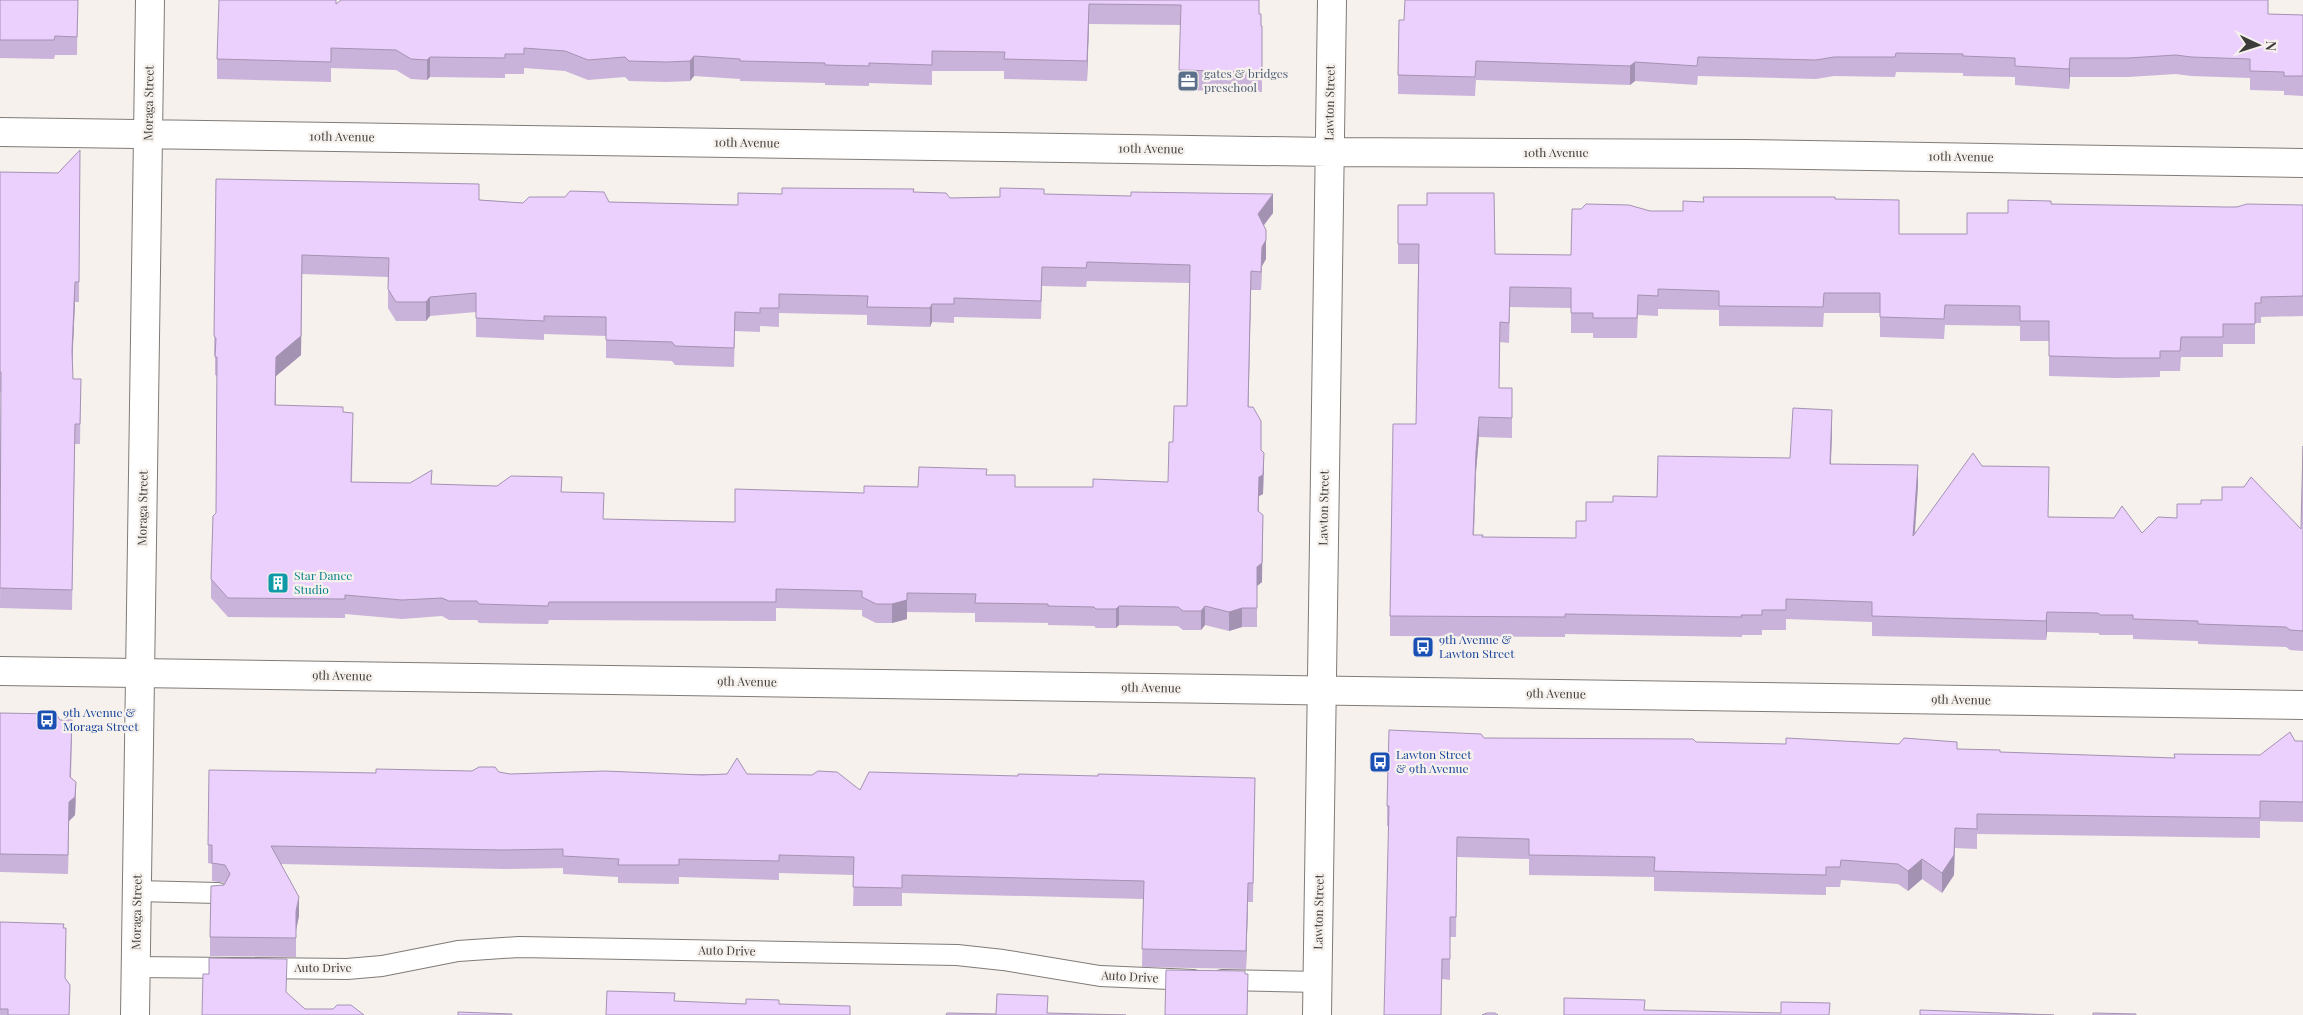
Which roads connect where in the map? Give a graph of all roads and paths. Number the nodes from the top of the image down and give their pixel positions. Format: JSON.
{"nodes":[{"id":1,"x":150,"y":0,"type":"edge"},
{"id":2,"x":1332,"y":0,"type":"edge"},
{"id":3,"x":0,"y":132,"type":"edge"},
{"id":4,"x":148,"y":135,"type":"junction"},
{"id":5,"x":1329,"y":152,"type":"junction"},
{"id":6,"x":2303,"y":163,"type":"edge"},
{"id":7,"x":0,"y":671,"type":"edge"},
{"id":8,"x":140,"y":673,"type":"junction"},
{"id":9,"x":1322,"y":691,"type":"junction"},
{"id":10,"x":2303,"y":705,"type":"edge"},
{"id":11,"x":137,"y":891,"type":"junction"},
{"id":12,"x":218,"y":893,"type":"edge"},
{"id":13,"x":136,"y":967,"type":"junction"},
{"id":14,"x":1318,"y":982,"type":"junction"},
{"id":15,"x":135,"y":1015,"type":"edge"},
{"id":16,"x":1317,"y":1015,"type":"edge"}],
"edges":[{"from":1,"to":4,"type":"street","name":"Moraga Street"},
{"from":2,"to":5,"type":"street","name":"Lawton Street"},
{"from":3,"to":4,"type":"street","name":"10th Avenue"},
{"from":4,"to":5,"type":"street","name":"10th Avenue"},
{"from":4,"to":8,"type":"street","name":"Moraga Street"},
{"from":5,"to":6,"type":"street","name":"10th Avenue"},
{"from":5,"to":9,"type":"street","name":"Lawton Street"},
{"from":7,"to":8,"type":"street","name":"9th Avenue"},
{"from":8,"to":9,"type":"street","name":"9th Avenue"},
{"from":8,"to":11,"type":"street","name":"Moraga Street"},
{"from":9,"to":10,"type":"street","name":"9th Avenue"},
{"from":9,"to":14,"type":"street","name":"Lawton Street"},
{"from":11,"to":12,"type":"lane"},
{"from":11,"to":13,"type":"street","name":"Moraga Street"},
{"from":13,"to":14,"type":"lane","name":"Auto Drive"},
{"from":13,"to":15,"type":"street","name":"Moraga Street"},
{"from":14,"to":16,"type":"street","name":"Lawton Street"}]}
